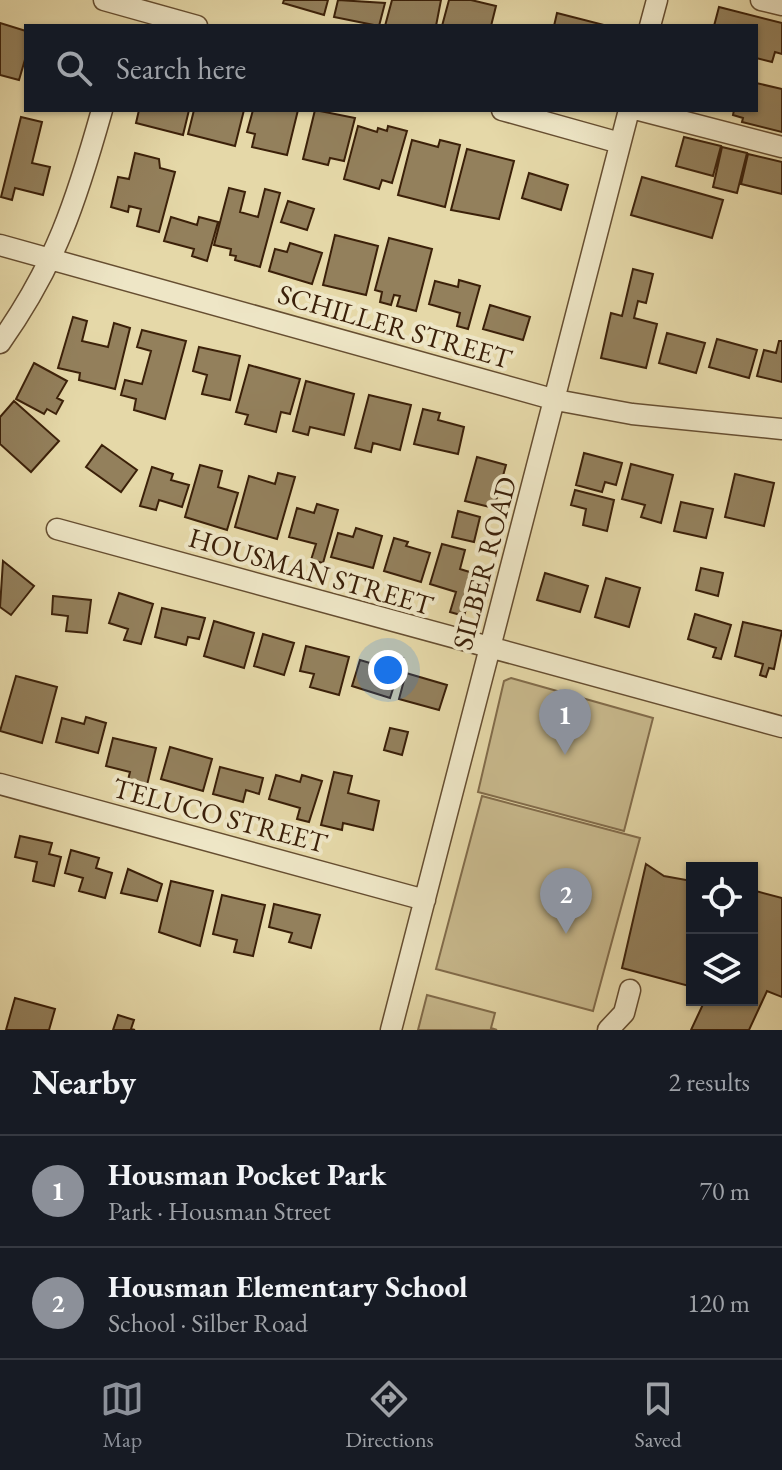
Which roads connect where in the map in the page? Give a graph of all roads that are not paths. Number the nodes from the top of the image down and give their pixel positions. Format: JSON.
{"nodes":[{"id":1,"x":104,"y":0,"type":"edge"},
{"id":2,"x":657,"y":0,"type":"edge"},
{"id":3,"x":761,"y":0,"type":"edge"},
{"id":4,"x":782,"y":5,"type":"edge"},
{"id":5,"x":128,"y":17,"type":"edge"},
{"id":6,"x":182,"y":24,"type":"edge"},
{"id":7,"x":651,"y":24,"type":"edge"},
{"id":8,"x":101,"y":112,"type":"edge"},
{"id":9,"x":509,"y":112,"type":"edge"},
{"id":10,"x":628,"y":112,"type":"edge"},
{"id":11,"x":647,"y":112,"type":"edge"},
{"id":12,"x":620,"y":143,"type":"junction"},
{"id":13,"x":782,"y":147,"type":"edge"},
{"id":14,"x":0,"y":245,"type":"edge"},
{"id":15,"x":51,"y":260,"type":"junction"},
{"id":16,"x":0,"y":343,"type":"edge"},
{"id":17,"x":556,"y":400,"type":"junction"},
{"id":18,"x":782,"y":429,"type":"edge"},
{"id":19,"x":57,"y":529,"type":"dead end"},
{"id":20,"x":489,"y":649,"type":"junction"},
{"id":21,"x":782,"y":727,"type":"edge"},
{"id":22,"x":0,"y":784,"type":"edge"},
{"id":23,"x":425,"y":900,"type":"junction"},
{"id":24,"x":630,"y":990,"type":"dead end"},
{"id":25,"x":391,"y":1030,"type":"edge"},
{"id":26,"x":608,"y":1030,"type":"edge"}],
"edges":[{"from":1,"to":5,"type":"street"},
{"from":2,"to":7,"type":"street"},
{"from":3,"to":4,"type":"street"},
{"from":5,"to":6,"type":"street"},
{"from":8,"to":15,"type":"street"},
{"from":9,"to":12,"type":"street"},
{"from":10,"to":12,"type":"street","name":"SILBER ROAD"},
{"from":11,"to":13,"type":"street"},
{"from":12,"to":17,"type":"street","name":"SILBER ROAD"},
{"from":14,"to":15,"type":"street","name":"SCHILLER STREET"},
{"from":15,"to":16,"type":"street"},
{"from":15,"to":17,"type":"street","name":"SCHILLER STREET"},
{"from":17,"to":18,"type":"street","name":"SCHILLER STREET"},
{"from":17,"to":20,"type":"street","name":"SILBER ROAD"},
{"from":19,"to":20,"type":"street","name":"HOUSMAN STREET"},
{"from":20,"to":21,"type":"street","name":"HOUSMAN STREET"},
{"from":20,"to":23,"type":"street","name":"SILBER ROAD"},
{"from":22,"to":23,"type":"street","name":"TELUCO STREET"},
{"from":23,"to":25,"type":"street","name":"SILBER ROAD"},
{"from":24,"to":26,"type":"street"}]}
